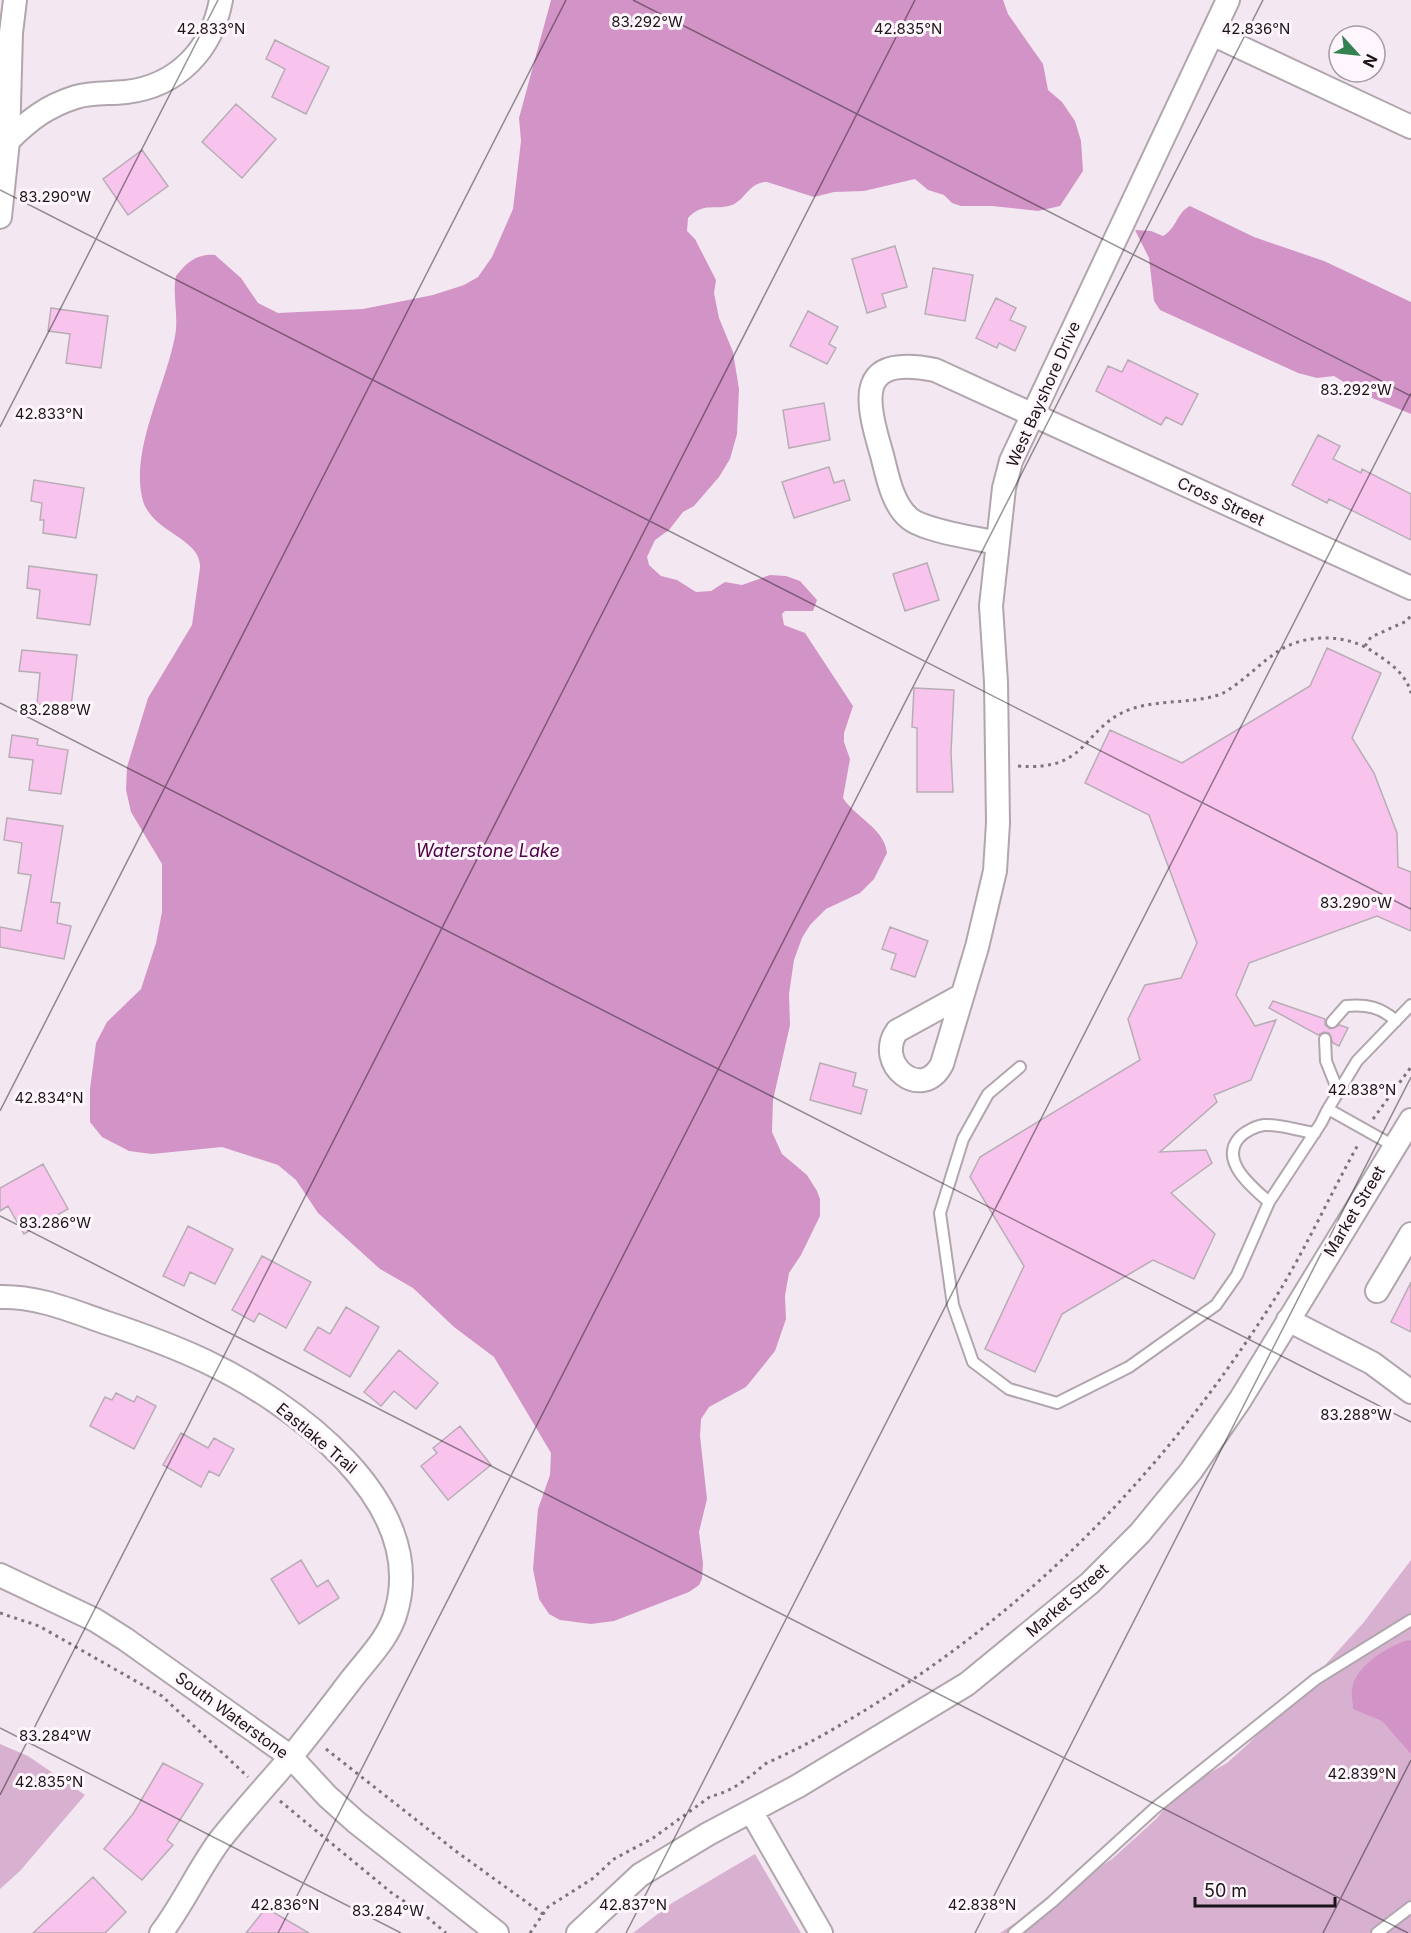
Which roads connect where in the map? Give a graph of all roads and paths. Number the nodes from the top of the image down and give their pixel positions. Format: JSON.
{"nodes":[{"id":1,"x":15,"y":0,"type":"edge"},
{"id":2,"x":221,"y":0,"type":"edge"},
{"id":3,"x":1228,"y":0,"type":"edge"},
{"id":4,"x":1212,"y":34,"type":"junction"},
{"id":5,"x":1411,"y":127,"type":"edge"},
{"id":6,"x":8,"y":141,"type":"junction"},
{"id":7,"x":0,"y":217,"type":"edge"},
{"id":8,"x":1032,"y":413,"type":"junction"},
{"id":9,"x":997,"y":543,"type":"junction"},
{"id":10,"x":1411,"y":588,"type":"edge"},
{"id":11,"x":1411,"y":615,"type":"edge"},
{"id":12,"x":1365,"y":646,"type":"junction"},
{"id":13,"x":1411,"y":693,"type":"edge"},
{"id":14,"x":996,"y":764,"type":"junction"},
{"id":15,"x":961,"y":996,"type":"dead end"},
{"id":16,"x":1411,"y":1005,"type":"edge"},
{"id":17,"x":1396,"y":1021,"type":"junction"},
{"id":18,"x":1332,"y":1022,"type":"dead end"},
{"id":19,"x":1325,"y":1039,"type":"dead end"},
{"id":20,"x":1020,"y":1067,"type":"dead end"},
{"id":21,"x":1411,"y":1067,"type":"edge"},
{"id":22,"x":1338,"y":1091,"type":"junction"},
{"id":23,"x":1328,"y":1109,"type":"junction"},
{"id":24,"x":1411,"y":1120,"type":"edge"},
{"id":25,"x":1366,"y":1130,"type":"junction"},
{"id":26,"x":1315,"y":1133,"type":"junction"},
{"id":27,"x":1402,"y":1151,"type":"edge"},
{"id":28,"x":1269,"y":1202,"type":"junction"},
{"id":29,"x":1411,"y":1234,"type":"edge"},
{"id":30,"x":1377,"y":1291,"type":"dead end"},
{"id":31,"x":0,"y":1297,"type":"edge"},
{"id":32,"x":1288,"y":1320,"type":"junction"},
{"id":33,"x":1411,"y":1392,"type":"edge"},
{"id":34,"x":0,"y":1575,"type":"edge"},
{"id":35,"x":0,"y":1612,"type":"edge"},
{"id":36,"x":1411,"y":1620,"type":"edge"},
{"id":37,"x":326,"y":1749,"type":"dead end"},
{"id":38,"x":291,"y":1757,"type":"junction"},
{"id":39,"x":264,"y":1788,"type":"junction"},
{"id":40,"x":751,"y":1811,"type":"junction"},
{"id":41,"x":1411,"y":1907,"type":"edge"},
{"id":42,"x":543,"y":1914,"type":"junction"},
{"id":43,"x":160,"y":1933,"type":"edge"},
{"id":44,"x":446,"y":1933,"type":"edge"},
{"id":45,"x":497,"y":1933,"type":"edge"},
{"id":46,"x":530,"y":1933,"type":"edge"},
{"id":47,"x":578,"y":1933,"type":"edge"},
{"id":48,"x":821,"y":1933,"type":"edge"},
{"id":49,"x":1014,"y":1933,"type":"edge"},
{"id":50,"x":1377,"y":1933,"type":"edge"}],
"edges":[{"from":1,"to":6,"type":"street"},
{"from":2,"to":6,"type":"street"},
{"from":3,"to":4,"type":"street","name":"West Bayshore Drive"},
{"from":4,"to":5,"type":"street"},
{"from":4,"to":8,"type":"street","name":"West Bayshore Drive"},
{"from":6,"to":7,"type":"street"},
{"from":8,"to":9,"type":"street","name":"West Bayshore Drive"},
{"from":8,"to":9,"type":"street","name":"Cross Street"},
{"from":8,"to":10,"type":"street","name":"Cross Street"},
{"from":9,"to":14,"type":"street","name":"West Bayshore Drive"},
{"from":11,"to":12,"type":"path"},
{"from":12,"to":13,"type":"path"},
{"from":12,"to":14,"type":"path"},
{"from":14,"to":15,"type":"street","name":"West Bayshore Drive"},
{"from":16,"to":17,"type":"lane"},
{"from":17,"to":18,"type":"lane"},
{"from":17,"to":22,"type":"lane"},
{"from":19,"to":22,"type":"lane"},
{"from":20,"to":28,"type":"lane"},
{"from":21,"to":25,"type":"path"},
{"from":22,"to":23,"type":"lane"},
{"from":23,"to":25,"type":"lane"},
{"from":23,"to":26,"type":"lane"},
{"from":24,"to":27,"type":"street","name":"Market Street"},
{"from":25,"to":27,"type":"lane"},
{"from":25,"to":42,"type":"path"},
{"from":26,"to":28,"type":"lane"},
{"from":26,"to":28,"type":"lane"},
{"from":27,"to":32,"type":"street","name":"Market Street"},
{"from":29,"to":30,"type":"street"},
{"from":31,"to":38,"type":"street","name":"Eastlake Trail"},
{"from":32,"to":33,"type":"street"},
{"from":32,"to":40,"type":"street","name":"Market Street"},
{"from":34,"to":38,"type":"street","name":"South Waterstone"},
{"from":35,"to":39,"type":"path"},
{"from":36,"to":49,"type":"lane"},
{"from":37,"to":42,"type":"path"},
{"from":38,"to":39,"type":"street","name":"Eastlake Trail"},
{"from":38,"to":45,"type":"street","name":"South Waterstone"},
{"from":39,"to":43,"type":"street","name":"Eastlake Trail"},
{"from":39,"to":44,"type":"path"},
{"from":40,"to":47,"type":"street","name":"Market Street"},
{"from":40,"to":48,"type":"street"},
{"from":41,"to":50,"type":"lane"},
{"from":42,"to":46,"type":"path"}]}
